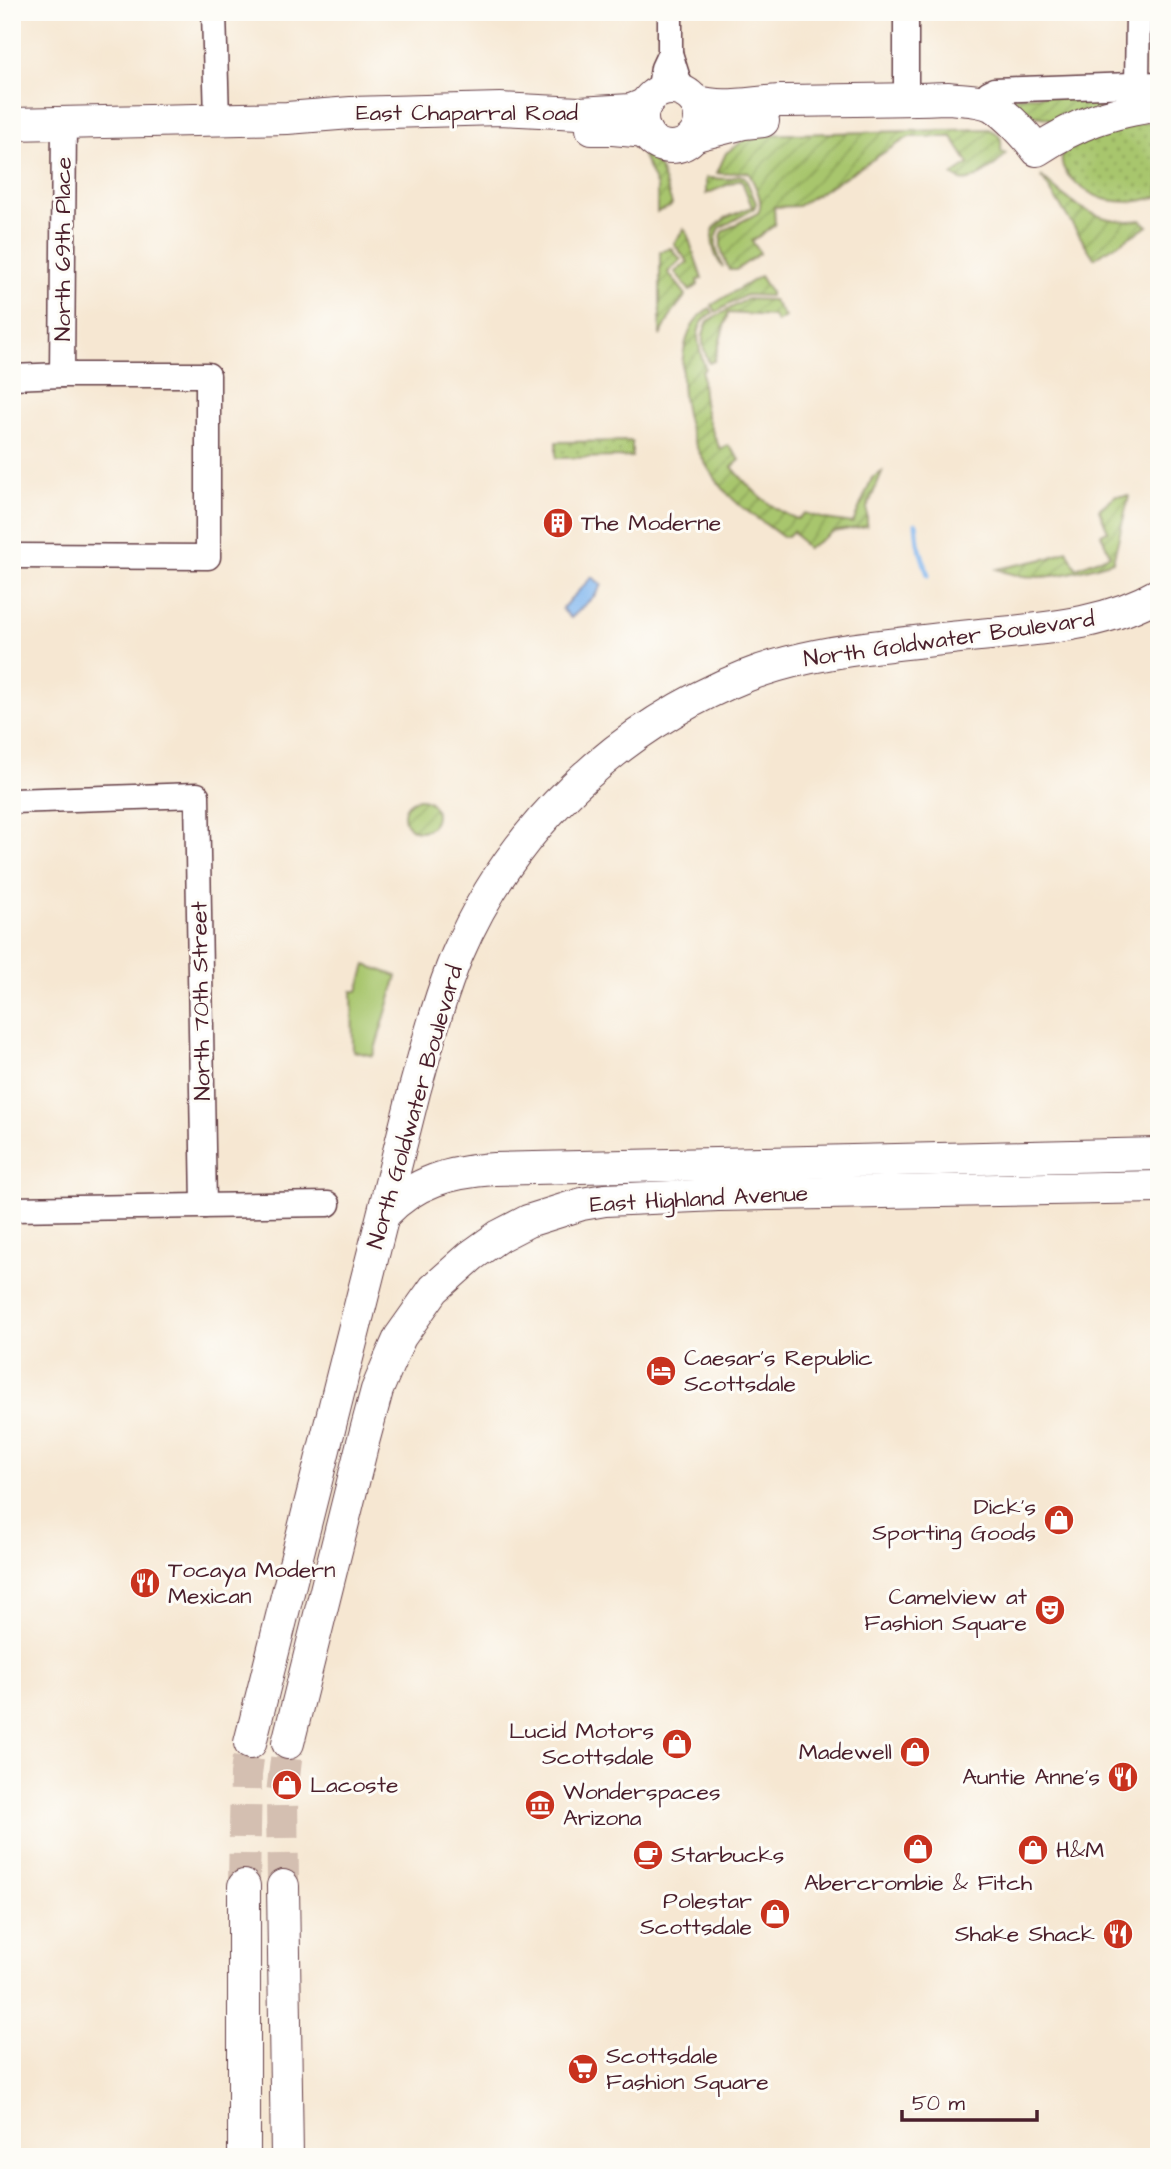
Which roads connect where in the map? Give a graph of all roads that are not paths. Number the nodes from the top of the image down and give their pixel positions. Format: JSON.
{"nodes":[{"id":1,"x":214,"y":12,"type":"edge"},
{"id":2,"x":670,"y":12,"type":"edge"},
{"id":3,"x":906,"y":12,"type":"edge"},
{"id":4,"x":1138,"y":12,"type":"edge"},
{"id":5,"x":1151,"y":91,"type":"edge"},
{"id":6,"x":906,"y":99,"type":"junction"},
{"id":7,"x":666,"y":105,"type":"junction"},
{"id":8,"x":994,"y":110,"type":"junction"},
{"id":9,"x":775,"y":111,"type":"junction"},
{"id":10,"x":217,"y":119,"type":"junction"},
{"id":11,"x":64,"y":123,"type":"junction"},
{"id":12,"x":12,"y":124,"type":"edge"},
{"id":13,"x":696,"y":135,"type":"junction"},
{"id":14,"x":62,"y":374,"type":"junction"},
{"id":15,"x":12,"y":377,"type":"edge"},
{"id":16,"x":12,"y":556,"type":"edge"},
{"id":17,"x":1159,"y":594,"type":"edge"},
{"id":18,"x":12,"y":801,"type":"edge"},
{"id":19,"x":1159,"y":1154,"type":"edge"},
{"id":20,"x":924,"y":1158,"type":"junction"},
{"id":21,"x":1159,"y":1187,"type":"edge"},
{"id":22,"x":925,"y":1192,"type":"junction"},
{"id":23,"x":328,"y":1204,"type":"dead end"},
{"id":24,"x":204,"y":1206,"type":"junction"},
{"id":25,"x":12,"y":1209,"type":"edge"},
{"id":26,"x":384,"y":1214,"type":"junction"},
{"id":27,"x":250,"y":1743,"type":"tunnel mouth"},
{"id":28,"x":288,"y":1743,"type":"tunnel mouth"},
{"id":29,"x":244,"y":1929,"type":"junction"},
{"id":30,"x":284,"y":2066,"type":"junction"},
{"id":31,"x":244,"y":2157,"type":"edge"},
{"id":32,"x":287,"y":2157,"type":"edge"}],
"edges":[{"from":1,"to":10,"type":"street"},
{"from":2,"to":7,"type":"street"},
{"from":3,"to":6,"type":"street"},
{"from":4,"to":5,"type":"street"},
{"from":5,"to":8,"type":"street"},
{"from":5,"to":8,"type":"main road"},
{"from":6,"to":8,"type":"main road","name":"East Chaparral Road"},
{"from":6,"to":9,"type":"main road","name":"East Chaparral Road"},
{"from":7,"to":9,"type":"main road","name":"East Chaparral Road"},
{"from":7,"to":10,"type":"main road","name":"East Chaparral Road"},
{"from":7,"to":13,"type":"main road"},
{"from":7,"to":13,"type":"main road","name":"East Chaparral Road"},
{"from":8,"to":9,"type":"main road","name":"East Chaparral Road"},
{"from":9,"to":13,"type":"main road","name":"East Chaparral Road"},
{"from":10,"to":11,"type":"main road","name":"East Chaparral Road"},
{"from":11,"to":12,"type":"main road","name":"East Chaparral Road"},
{"from":11,"to":14,"type":"street","name":"North 69th Place"},
{"from":14,"to":15,"type":"street"},
{"from":14,"to":16,"type":"street"},
{"from":17,"to":26,"type":"main road","name":"North Goldwater Boulevard"},
{"from":18,"to":24,"type":"street","name":"North 70th Street"},
{"from":19,"to":20,"type":"main road","name":"East Highland Avenue"},
{"from":20,"to":22,"type":"main road"},
{"from":20,"to":26,"type":"main road","name":"East Highland Avenue"},
{"from":21,"to":22,"type":"main road","name":"East Highland Avenue"},
{"from":22,"to":28,"type":"main road","name":"East Highland Avenue"},
{"from":23,"to":24,"type":"street"},
{"from":24,"to":25,"type":"street"},
{"from":26,"to":27,"type":"main road","name":"North Goldwater Boulevard"},
{"from":29,"to":30,"type":"main road"},
{"from":29,"to":30,"type":"main road"},
{"from":29,"to":31,"type":"main road"},
{"from":30,"to":32,"type":"main road"}]}
